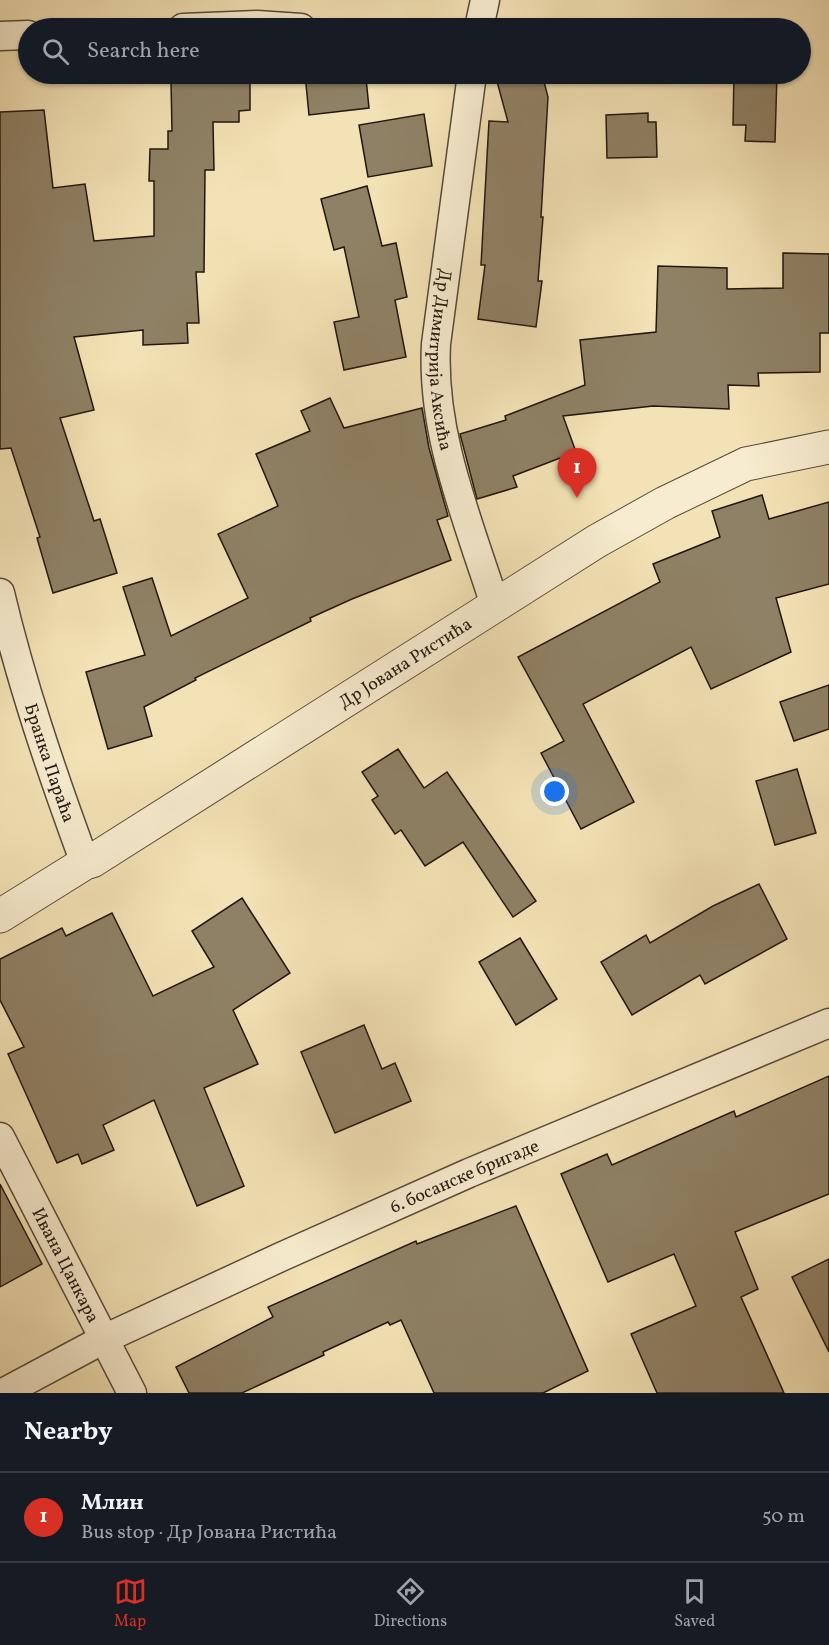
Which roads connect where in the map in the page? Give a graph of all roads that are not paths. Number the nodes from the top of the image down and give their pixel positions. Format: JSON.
{"nodes":[{"id":1,"x":485,"y":0,"type":"edge"},
{"id":2,"x":481,"y":18,"type":"edge"},
{"id":3,"x":18,"y":35,"type":"edge"},
{"id":4,"x":0,"y":36,"type":"edge"},
{"id":5,"x":471,"y":84,"type":"edge"},
{"id":6,"x":829,"y":447,"type":"edge"},
{"id":7,"x":0,"y":593,"type":"edge"},
{"id":8,"x":495,"y":605,"type":"junction"},
{"id":9,"x":85,"y":863,"type":"junction"},
{"id":10,"x":0,"y":916,"type":"edge"},
{"id":11,"x":829,"y":1023,"type":"edge"},
{"id":12,"x":0,"y":1137,"type":"edge"},
{"id":13,"x":104,"y":1339,"type":"junction"},
{"id":14,"x":3,"y":1393,"type":"edge"},
{"id":15,"x":132,"y":1393,"type":"edge"}],
"edges":[{"from":1,"to":2,"type":"street"},
{"from":3,"to":4,"type":"street"},
{"from":5,"to":8,"type":"street","name":"Др Димитрија Аксића"},
{"from":6,"to":8,"type":"street","name":"Др Јована Ристића"},
{"from":7,"to":9,"type":"street","name":"Бранка Параћа"},
{"from":8,"to":9,"type":"street","name":"Др Јована Ристића"},
{"from":9,"to":10,"type":"street","name":"Др Јована Ристића"},
{"from":11,"to":13,"type":"street","name":"6. босанске бригаде"},
{"from":12,"to":13,"type":"street","name":"Ивана Цанкара"},
{"from":13,"to":14,"type":"street","name":"6. босанске бригаде"},
{"from":13,"to":15,"type":"street","name":"Ивана Цанкара"}]}
